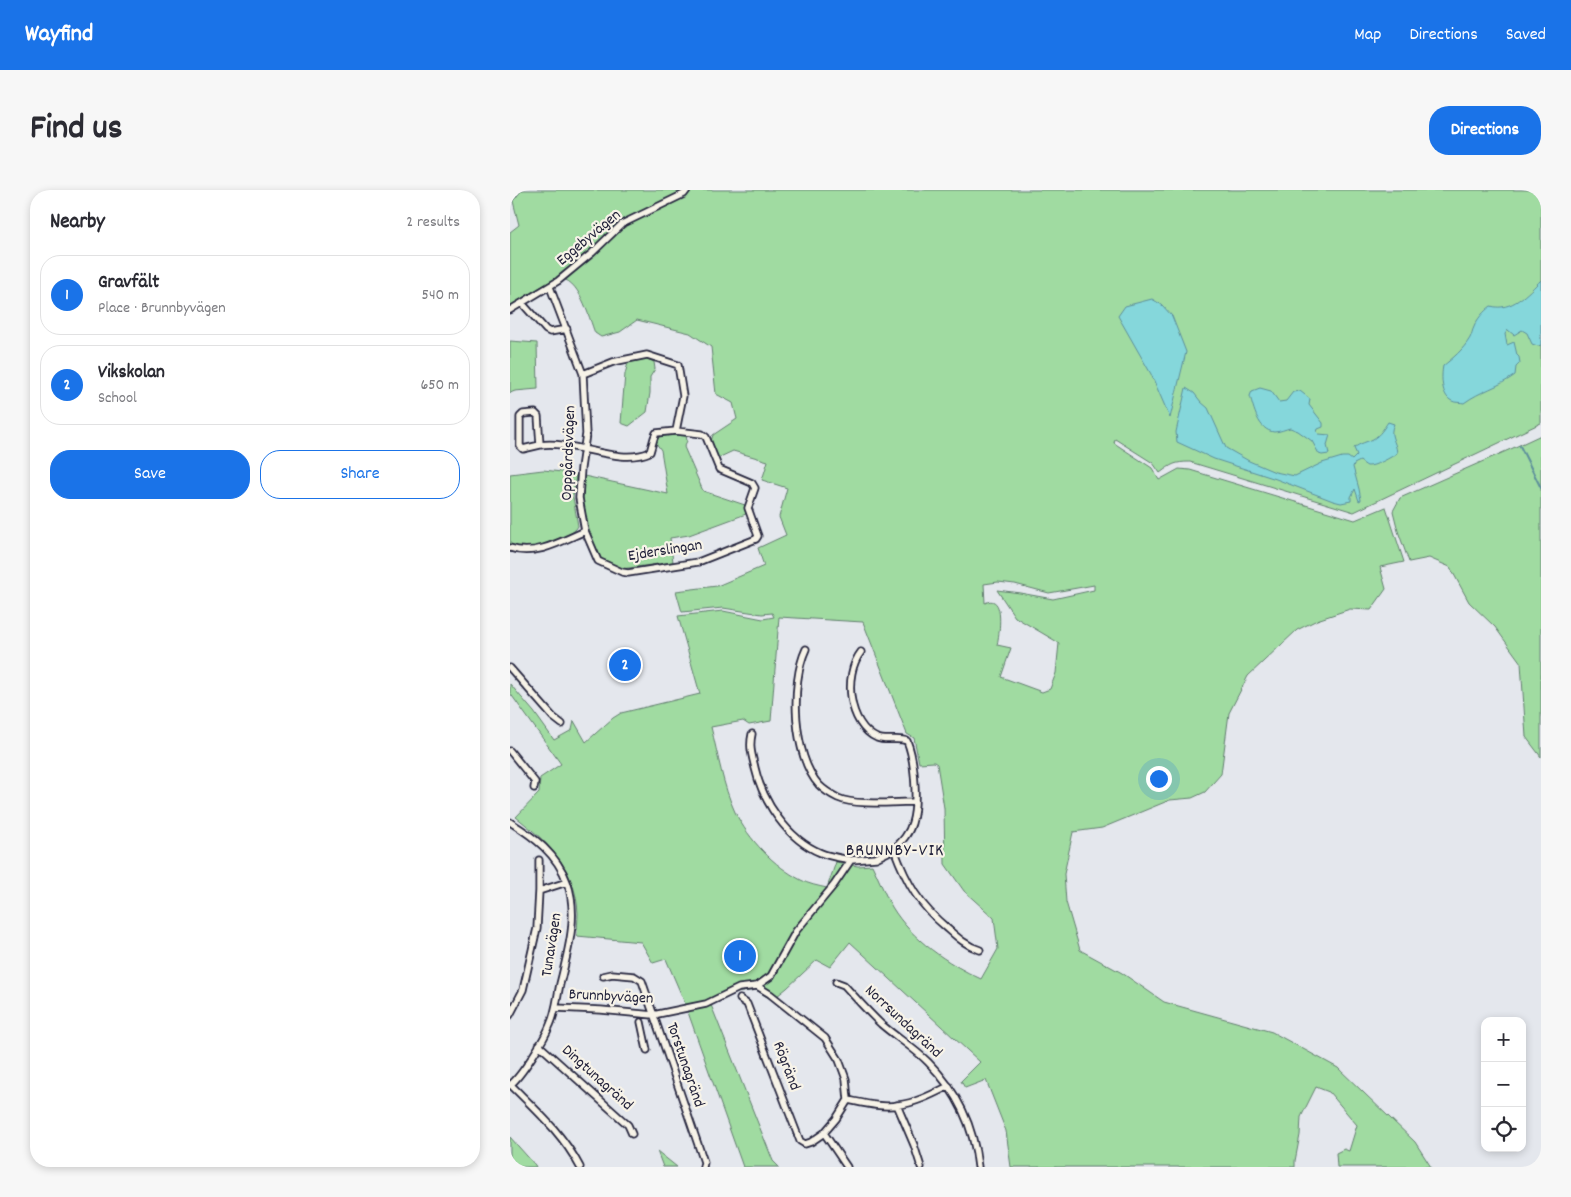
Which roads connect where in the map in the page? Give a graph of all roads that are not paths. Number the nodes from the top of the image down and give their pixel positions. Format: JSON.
{"nodes":[{"id":1,"x":687,"y":190,"type":"edge"},
{"id":2,"x":550,"y":287,"type":"junction"},
{"id":3,"x":522,"y":303,"type":"junction"},
{"id":4,"x":510,"y":310,"type":"edge"},
{"id":5,"x":566,"y":329,"type":"junction"},
{"id":6,"x":583,"y":374,"type":"junction"},
{"id":7,"x":676,"y":430,"type":"junction"},
{"id":8,"x":540,"y":445,"type":"junction"},
{"id":9,"x":584,"y":448,"type":"junction"},
{"id":10,"x":585,"y":531,"type":"junction"},
{"id":11,"x":510,"y":548,"type":"edge"},
{"id":12,"x":806,"y":649,"type":"dead end"},
{"id":13,"x":860,"y":652,"type":"dead end"},
{"id":14,"x":510,"y":668,"type":"edge"},
{"id":15,"x":562,"y":724,"type":"dead end"},
{"id":16,"x":752,"y":734,"type":"dead end"},
{"id":17,"x":510,"y":752,"type":"edge"},
{"id":18,"x":534,"y":788,"type":"dead end"},
{"id":19,"x":915,"y":802,"type":"junction"},
{"id":20,"x":510,"y":822,"type":"edge"},
{"id":21,"x":894,"y":849,"type":"junction"},
{"id":22,"x":539,"y":860,"type":"dead end"},
{"id":23,"x":851,"y":860,"type":"junction"},
{"id":24,"x":567,"y":882,"type":"junction"},
{"id":25,"x":538,"y":891,"type":"junction"},
{"id":26,"x":980,"y":950,"type":"dead end"},
{"id":27,"x":603,"y":976,"type":"dead end"},
{"id":28,"x":836,"y":982,"type":"dead end"},
{"id":29,"x":757,"y":986,"type":"junction"},
{"id":30,"x":740,"y":999,"type":"dead end"},
{"id":31,"x":556,"y":1008,"type":"junction"},
{"id":32,"x":510,"y":1015,"type":"edge"},
{"id":33,"x":653,"y":1015,"type":"junction"},
{"id":34,"x":641,"y":1022,"type":"dead end"},
{"id":35,"x":540,"y":1045,"type":"junction"},
{"id":36,"x":648,"y":1050,"type":"dead end"},
{"id":37,"x":511,"y":1085,"type":"edge"},
{"id":38,"x":949,"y":1086,"type":"junction"},
{"id":39,"x":848,"y":1100,"type":"junction"},
{"id":40,"x":897,"y":1106,"type":"junction"},
{"id":41,"x":824,"y":1133,"type":"junction"},
{"id":42,"x":632,"y":1134,"type":"dead end"},
{"id":43,"x":580,"y":1167,"type":"edge"},
{"id":44,"x":703,"y":1167,"type":"edge"},
{"id":45,"x":847,"y":1167,"type":"edge"},
{"id":46,"x":921,"y":1167,"type":"edge"},
{"id":47,"x":978,"y":1167,"type":"edge"}],
"edges":[{"from":1,"to":2,"type":"street","name":"Eggebyvägen"},
{"from":2,"to":3,"type":"street","name":"Eggebyvägen"},
{"from":2,"to":5,"type":"street","name":"Oppgårdsvägen"},
{"from":3,"to":4,"type":"street","name":"Eggebyvägen"},
{"from":3,"to":5,"type":"street"},
{"from":5,"to":6,"type":"street","name":"Oppgårdsvägen"},
{"from":6,"to":7,"type":"street"},
{"from":6,"to":9,"type":"street","name":"Oppgårdsvägen"},
{"from":7,"to":9,"type":"street"},
{"from":7,"to":10,"type":"street","name":"Ejderslingan"},
{"from":8,"to":8,"type":"street"},
{"from":8,"to":9,"type":"street"},
{"from":9,"to":10,"type":"street","name":"Oppgårdsvägen"},
{"from":10,"to":11,"type":"street"},
{"from":12,"to":19,"type":"street"},
{"from":13,"to":19,"type":"street"},
{"from":14,"to":15,"type":"street"},
{"from":16,"to":23,"type":"street"},
{"from":17,"to":18,"type":"street"},
{"from":19,"to":21,"type":"street"},
{"from":20,"to":24,"type":"street","name":"Tunavägen"},
{"from":21,"to":23,"type":"street"},
{"from":21,"to":26,"type":"street"},
{"from":22,"to":25,"type":"street"},
{"from":23,"to":29,"type":"street","name":"Brunnbyvägen"},
{"from":24,"to":25,"type":"street"},
{"from":24,"to":31,"type":"street","name":"Tunavägen"},
{"from":25,"to":32,"type":"street"},
{"from":27,"to":33,"type":"street","name":"Torstunagränd"},
{"from":28,"to":38,"type":"street","name":"Norrsundagränd"},
{"from":29,"to":33,"type":"street","name":"Brunnbyvägen"},
{"from":29,"to":39,"type":"street"},
{"from":30,"to":41,"type":"street","name":"Rögränd"},
{"from":31,"to":33,"type":"street","name":"Brunnbyvägen"},
{"from":31,"to":35,"type":"street","name":"Tunavägen"},
{"from":33,"to":44,"type":"street","name":"Torstunagränd"},
{"from":34,"to":36,"type":"street"},
{"from":35,"to":37,"type":"street","name":"Tunavägen"},
{"from":35,"to":42,"type":"street","name":"Dingtunagränd"},
{"from":37,"to":43,"type":"street","name":"Tunavägen"},
{"from":38,"to":40,"type":"street"},
{"from":38,"to":47,"type":"street","name":"Norrsundagränd"},
{"from":39,"to":40,"type":"street"},
{"from":39,"to":41,"type":"street"},
{"from":40,"to":46,"type":"street"},
{"from":41,"to":45,"type":"street"}]}
